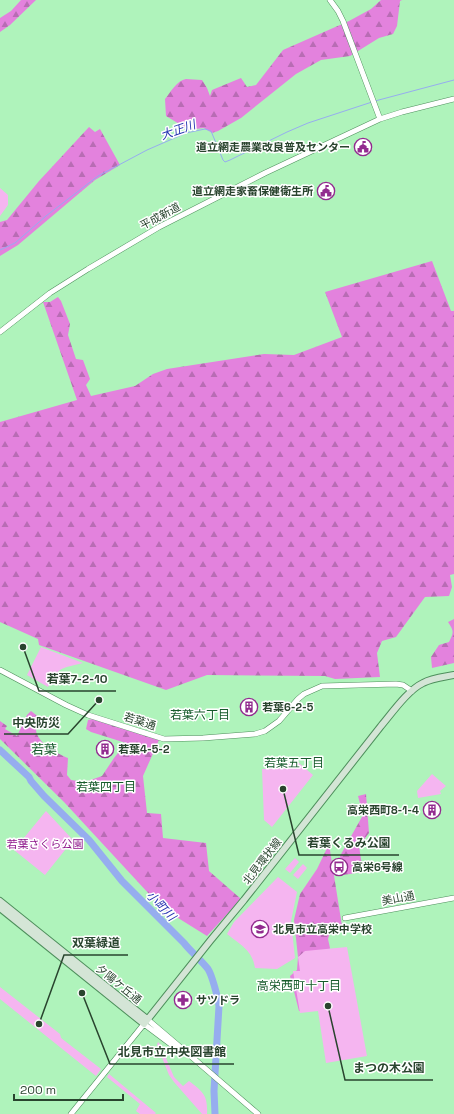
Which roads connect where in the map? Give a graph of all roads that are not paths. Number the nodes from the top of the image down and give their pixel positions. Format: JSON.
{"nodes":[{"id":1,"x":330,"y":0,"type":"edge"},
{"id":2,"x":454,"y":99,"type":"edge"},
{"id":3,"x":380,"y":119,"type":"junction"},
{"id":4,"x":0,"y":332,"type":"edge"},
{"id":5,"x":0,"y":670,"type":"edge"},
{"id":6,"x":454,"y":675,"type":"edge"},
{"id":7,"x":412,"y":691,"type":"junction"},
{"id":8,"x":454,"y":898,"type":"edge"},
{"id":9,"x":0,"y":901,"type":"edge"},
{"id":10,"x":0,"y":908,"type":"edge"},
{"id":11,"x":345,"y":918,"type":"dead end"},
{"id":12,"x":145,"y":1021,"type":"junction"},
{"id":13,"x":71,"y":1114,"type":"edge"},
{"id":14,"x":258,"y":1114,"type":"edge"}],
"edges":[{"from":1,"to":3,"type":"street"},
{"from":2,"to":3,"type":"street","name":"平成新道"},
{"from":3,"to":4,"type":"street","name":"平成新道"},
{"from":5,"to":7,"type":"street","name":"若葉通"},
{"from":6,"to":7,"type":"main road","name":"北見環状線"},
{"from":7,"to":12,"type":"main road","name":"北見環状線"},
{"from":8,"to":11,"type":"street","name":"美山通"},
{"from":9,"to":12,"type":"main road","name":"夕陽ケ丘通"},
{"from":10,"to":12,"type":"main road","name":"夕陽ケ丘通"},
{"from":12,"to":13,"type":"street"},
{"from":12,"to":14,"type":"street","name":"夕陽ケ丘通"}]}
